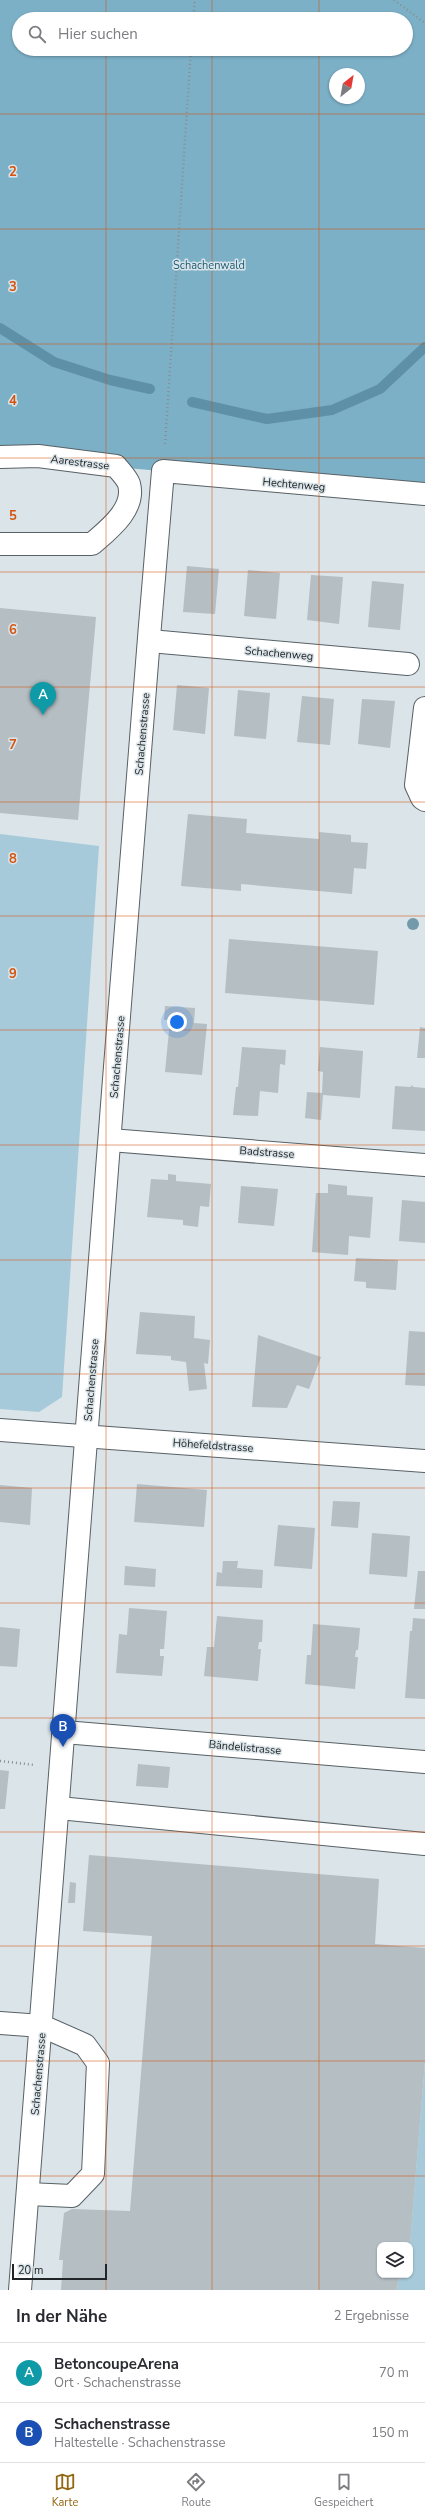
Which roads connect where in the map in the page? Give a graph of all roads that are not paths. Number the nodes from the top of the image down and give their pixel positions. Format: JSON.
{"nodes":[{"id":1,"x":0,"y":457,"type":"edge"},
{"id":2,"x":163,"y":471,"type":"joint"},
{"id":3,"x":425,"y":494,"type":"edge"},
{"id":4,"x":0,"y":544,"type":"edge"},
{"id":5,"x":150,"y":641,"type":"junction"},
{"id":6,"x":408,"y":664,"type":"dead end"},
{"id":7,"x":425,"y":708,"type":"edge"},
{"id":8,"x":425,"y":800,"type":"edge"},
{"id":9,"x":110,"y":1140,"type":"junction"},
{"id":10,"x":425,"y":1164,"type":"edge"},
{"id":11,"x":0,"y":1430,"type":"edge"},
{"id":12,"x":86,"y":1437,"type":"junction"},
{"id":13,"x":425,"y":1460,"type":"edge"},
{"id":14,"x":64,"y":1732,"type":"junction"},
{"id":15,"x":425,"y":1762,"type":"edge"},
{"id":16,"x":59,"y":1808,"type":"junction"},
{"id":17,"x":425,"y":1844,"type":"edge"},
{"id":18,"x":0,"y":2023,"type":"edge"},
{"id":19,"x":42,"y":2026,"type":"junction"},
{"id":20,"x":28,"y":2194,"type":"junction"},
{"id":21,"x":20,"y":2290,"type":"edge"}],
"edges":[{"from":1,"to":4,"type":"street","name":"Aarestrasse"},
{"from":2,"to":3,"type":"street","name":"Hechtenweg"},
{"from":2,"to":5,"type":"street","name":"Schachenstrasse"},
{"from":5,"to":6,"type":"street","name":"Schachenweg"},
{"from":5,"to":9,"type":"street","name":"Schachenstrasse"},
{"from":7,"to":8,"type":"street"},
{"from":9,"to":10,"type":"street","name":"Badstrasse"},
{"from":9,"to":12,"type":"street","name":"Schachenstrasse"},
{"from":11,"to":12,"type":"street","name":"Höhefeldstrasse"},
{"from":12,"to":13,"type":"street","name":"Höhefeldstrasse"},
{"from":12,"to":14,"type":"street","name":"Schachenstrasse"},
{"from":14,"to":15,"type":"street","name":"Bändelistrasse"},
{"from":14,"to":16,"type":"street","name":"Schachenstrasse"},
{"from":16,"to":17,"type":"street"},
{"from":16,"to":19,"type":"street","name":"Schachenstrasse"},
{"from":18,"to":19,"type":"street"},
{"from":19,"to":20,"type":"street","name":"Schachenstrasse"},
{"from":19,"to":20,"type":"street"},
{"from":20,"to":21,"type":"street","name":"Schachenstrasse"}]}
